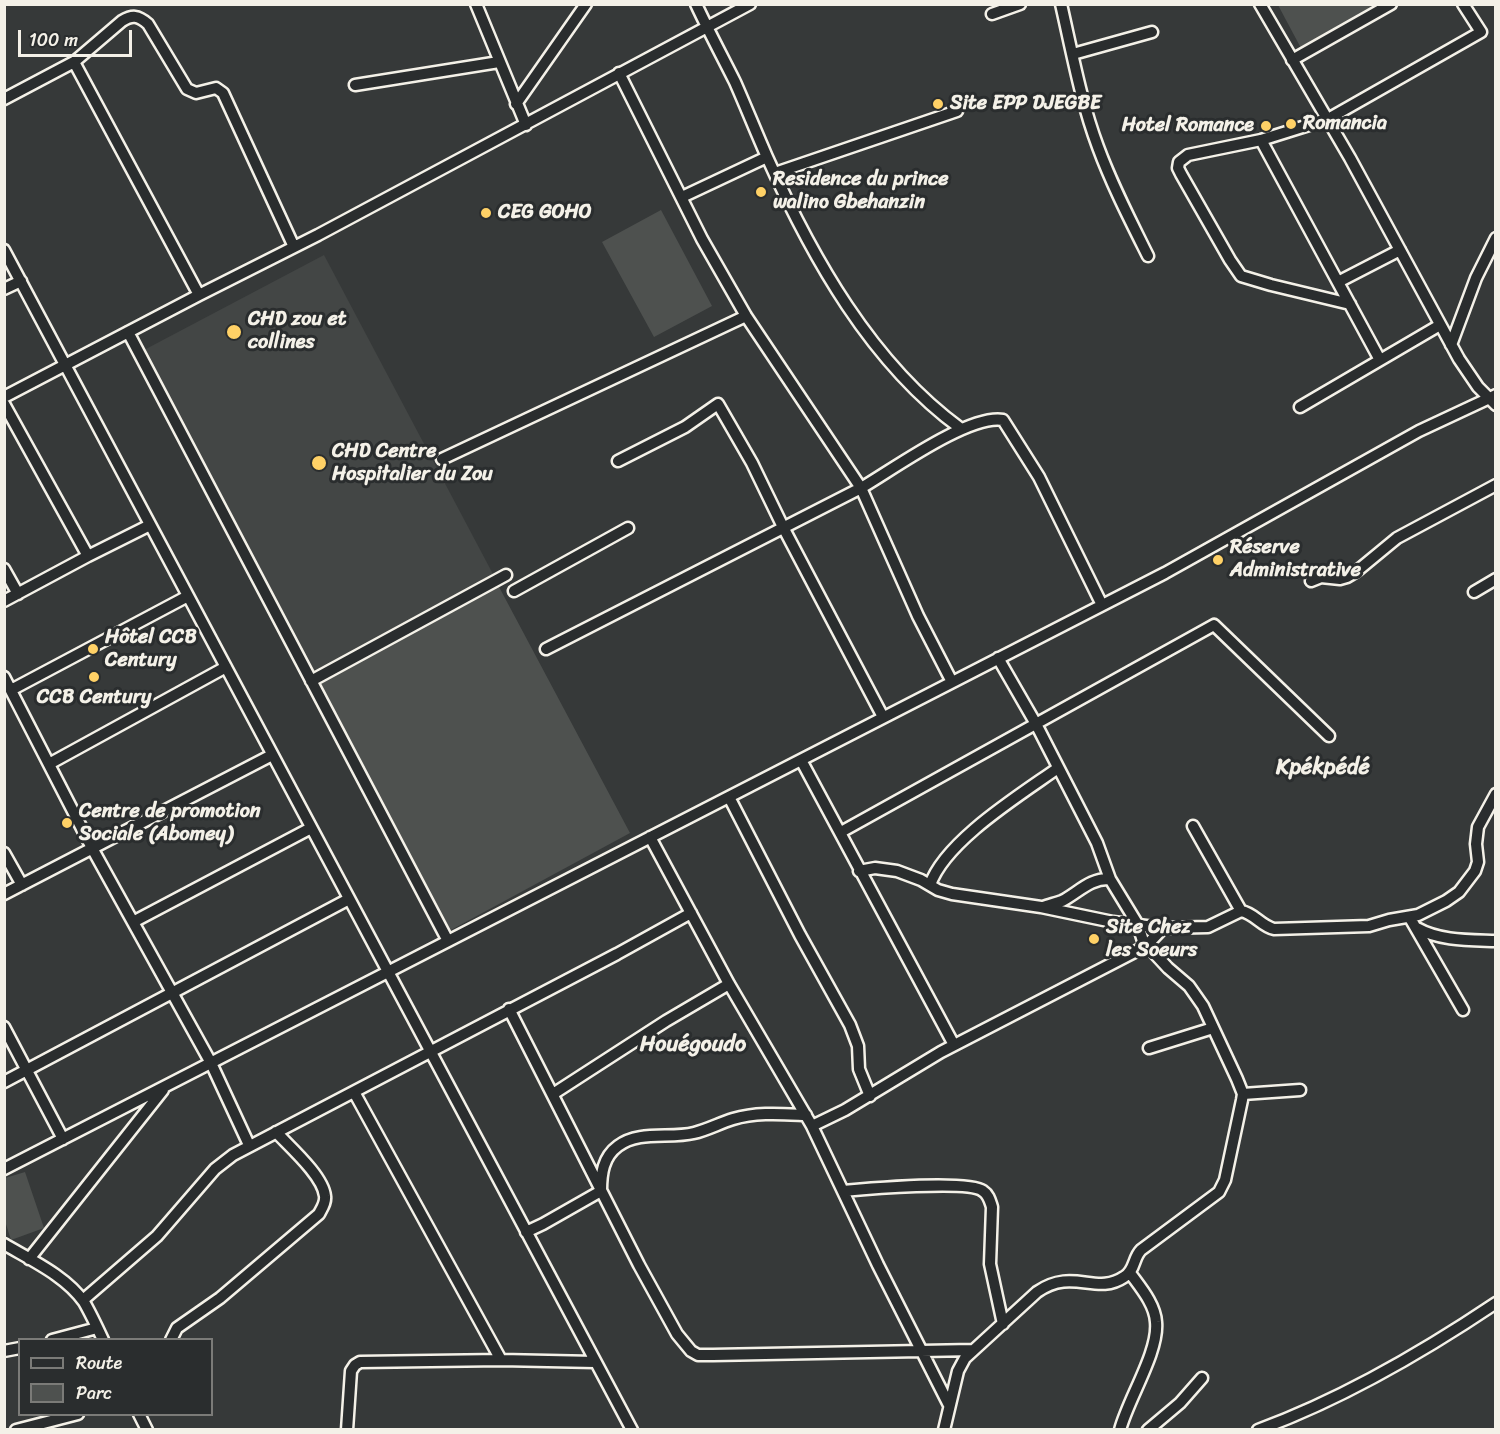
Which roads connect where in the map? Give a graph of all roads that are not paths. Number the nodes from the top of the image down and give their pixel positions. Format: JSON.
{"nodes":[{"id":1,"x":476,"y":4,"type":"edge"},
{"id":2,"x":586,"y":4,"type":"edge"},
{"id":3,"x":696,"y":4,"type":"edge"},
{"id":4,"x":750,"y":4,"type":"edge"},
{"id":5,"x":1020,"y":4,"type":"edge"},
{"id":6,"x":1061,"y":4,"type":"edge"},
{"id":7,"x":1260,"y":4,"type":"edge"},
{"id":8,"x":1391,"y":4,"type":"edge"},
{"id":9,"x":1464,"y":4,"type":"edge"},
{"id":10,"x":992,"y":14,"type":"dead end"},
{"id":11,"x":707,"y":27,"type":"junction"},
{"id":12,"x":1152,"y":32,"type":"dead end"},
{"id":13,"x":1073,"y":54,"type":"junction"},
{"id":14,"x":1292,"y":60,"type":"junction"},
{"id":15,"x":74,"y":62,"type":"junction"},
{"id":16,"x":499,"y":62,"type":"junction"},
{"id":17,"x":619,"y":73,"type":"junction"},
{"id":18,"x":355,"y":85,"type":"dead end"},
{"id":19,"x":4,"y":99,"type":"edge"},
{"id":20,"x":516,"y":104,"type":"junction"},
{"id":21,"x":957,"y":111,"type":"dead end"},
{"id":22,"x":1328,"y":119,"type":"junction"},
{"id":23,"x":526,"y":125,"type":"junction"},
{"id":24,"x":1261,"y":140,"type":"junction"},
{"id":25,"x":767,"y":157,"type":"junction"},
{"id":26,"x":775,"y":173,"type":"junction"},
{"id":27,"x":682,"y":197,"type":"junction"},
{"id":28,"x":1496,"y":238,"type":"edge"},
{"id":29,"x":294,"y":247,"type":"junction"},
{"id":30,"x":4,"y":250,"type":"edge"},
{"id":31,"x":1400,"y":250,"type":"junction"},
{"id":32,"x":1148,"y":256,"type":"dead end"},
{"id":33,"x":21,"y":281,"type":"junction"},
{"id":34,"x":1338,"y":282,"type":"junction"},
{"id":35,"x":4,"y":289,"type":"edge"},
{"id":36,"x":199,"y":295,"type":"junction"},
{"id":37,"x":1350,"y":304,"type":"junction"},
{"id":38,"x":746,"y":316,"type":"junction"},
{"id":39,"x":1440,"y":325,"type":"junction"},
{"id":40,"x":128,"y":332,"type":"junction"},
{"id":41,"x":1451,"y":345,"type":"junction"},
{"id":42,"x":1380,"y":360,"type":"junction"},
{"id":43,"x":65,"y":366,"type":"junction"},
{"id":44,"x":4,"y":398,"type":"edge"},
{"id":45,"x":1494,"y":400,"type":"edge"},
{"id":46,"x":4,"y":404,"type":"edge"},
{"id":47,"x":1299,"y":407,"type":"dead end"},
{"id":48,"x":960,"y":428,"type":"junction"},
{"id":49,"x":442,"y":459,"type":"dead end"},
{"id":50,"x":618,"y":461,"type":"dead end"},
{"id":51,"x":1496,"y":485,"type":"edge"},
{"id":52,"x":861,"y":488,"type":"junction"},
{"id":53,"x":150,"y":525,"type":"junction"},
{"id":54,"x":783,"y":527,"type":"junction"},
{"id":55,"x":628,"y":528,"type":"dead end"},
{"id":56,"x":88,"y":556,"type":"junction"},
{"id":57,"x":4,"y":569,"type":"edge"},
{"id":58,"x":506,"y":575,"type":"dead end"},
{"id":59,"x":1496,"y":579,"type":"edge"},
{"id":60,"x":1311,"y":581,"type":"dead end"},
{"id":61,"x":514,"y":591,"type":"dead end"},
{"id":62,"x":1474,"y":592,"type":"dead end"},
{"id":63,"x":18,"y":594,"type":"junction"},
{"id":64,"x":188,"y":596,"type":"junction"},
{"id":65,"x":4,"y":601,"type":"edge"},
{"id":66,"x":1102,"y":605,"type":"junction"},
{"id":67,"x":546,"y":649,"type":"dead end"},
{"id":68,"x":998,"y":658,"type":"junction"},
{"id":69,"x":225,"y":667,"type":"junction"},
{"id":70,"x":4,"y":677,"type":"edge"},
{"id":71,"x":311,"y":681,"type":"junction"},
{"id":72,"x":952,"y":682,"type":"junction"},
{"id":73,"x":11,"y":690,"type":"junction"},
{"id":74,"x":883,"y":717,"type":"junction"},
{"id":75,"x":1036,"y":724,"type":"junction"},
{"id":76,"x":1329,"y":736,"type":"dead end"},
{"id":77,"x":272,"y":755,"type":"junction"},
{"id":78,"x":801,"y":760,"type":"junction"},
{"id":79,"x":49,"y":764,"type":"junction"},
{"id":80,"x":1058,"y":768,"type":"junction"},
{"id":81,"x":1496,"y":794,"type":"edge"},
{"id":82,"x":729,"y":797,"type":"junction"},
{"id":83,"x":1193,"y":826,"type":"dead end"},
{"id":84,"x":311,"y":828,"type":"junction"},
{"id":85,"x":841,"y":832,"type":"junction"},
{"id":86,"x":650,"y":837,"type":"junction"},
{"id":87,"x":92,"y":848,"type":"junction"},
{"id":88,"x":4,"y":853,"type":"edge"},
{"id":89,"x":859,"y":871,"type":"junction"},
{"id":90,"x":1110,"y":879,"type":"junction"},
{"id":91,"x":22,"y":885,"type":"junction"},
{"id":92,"x":930,"y":885,"type":"junction"},
{"id":93,"x":4,"y":894,"type":"edge"},
{"id":94,"x":349,"y":899,"type":"junction"},
{"id":95,"x":1041,"y":907,"type":"junction"},
{"id":96,"x":1241,"y":911,"type":"junction"},
{"id":97,"x":691,"y":913,"type":"junction"},
{"id":98,"x":133,"y":922,"type":"junction"},
{"id":99,"x":1413,"y":922,"type":"junction"},
{"id":100,"x":1138,"y":926,"type":"junction"},
{"id":101,"x":1163,"y":928,"type":"junction"},
{"id":102,"x":1496,"y":940,"type":"edge"},
{"id":103,"x":448,"y":941,"type":"junction"},
{"id":104,"x":1146,"y":946,"type":"junction"},
{"id":105,"x":387,"y":972,"type":"junction"},
{"id":106,"x":729,"y":984,"type":"junction"},
{"id":107,"x":172,"y":992,"type":"junction"},
{"id":108,"x":509,"y":1009,"type":"junction"},
{"id":109,"x":1463,"y":1010,"type":"dead end"},
{"id":110,"x":4,"y":1027,"type":"edge"},
{"id":111,"x":1213,"y":1028,"type":"junction"},
{"id":112,"x":954,"y":1046,"type":"junction"},
{"id":113,"x":1149,"y":1048,"type":"dead end"},
{"id":114,"x":430,"y":1052,"type":"junction"},
{"id":115,"x":212,"y":1063,"type":"junction"},
{"id":116,"x":27,"y":1069,"type":"junction"},
{"id":117,"x":4,"y":1082,"type":"edge"},
{"id":118,"x":167,"y":1086,"type":"junction"},
{"id":119,"x":1300,"y":1090,"type":"dead end"},
{"id":120,"x":354,"y":1092,"type":"junction"},
{"id":121,"x":553,"y":1094,"type":"junction"},
{"id":122,"x":1243,"y":1094,"type":"junction"},
{"id":123,"x":870,"y":1096,"type":"junction"},
{"id":124,"x":806,"y":1116,"type":"junction"},
{"id":125,"x":812,"y":1126,"type":"junction"},
{"id":126,"x":276,"y":1132,"type":"junction"},
{"id":127,"x":63,"y":1139,"type":"junction"},
{"id":128,"x":249,"y":1145,"type":"junction"},
{"id":129,"x":4,"y":1169,"type":"edge"},
{"id":130,"x":601,"y":1191,"type":"junction"},
{"id":131,"x":843,"y":1191,"type":"junction"},
{"id":132,"x":526,"y":1232,"type":"junction"},
{"id":133,"x":4,"y":1244,"type":"edge"},
{"id":134,"x":29,"y":1259,"type":"junction"},
{"id":135,"x":1130,"y":1273,"type":"junction"},
{"id":136,"x":83,"y":1300,"type":"junction"},
{"id":137,"x":1496,"y":1303,"type":"edge"},
{"id":138,"x":1003,"y":1324,"type":"junction"},
{"id":139,"x":97,"y":1328,"type":"junction"},
{"id":140,"x":59,"y":1338,"type":"edge"},
{"id":141,"x":102,"y":1338,"type":"edge"},
{"id":142,"x":172,"y":1338,"type":"edge"},
{"id":143,"x":921,"y":1350,"type":"junction"},
{"id":144,"x":973,"y":1350,"type":"junction"},
{"id":145,"x":501,"y":1360,"type":"junction"},
{"id":146,"x":595,"y":1362,"type":"junction"},
{"id":147,"x":1203,"y":1378,"type":"dead end"},
{"id":148,"x":949,"y":1405,"type":"junction"},
{"id":149,"x":70,"y":1416,"type":"edge"},
{"id":150,"x":141,"y":1416,"type":"edge"},
{"id":151,"x":16,"y":1430,"type":"edge"},
{"id":152,"x":147,"y":1430,"type":"edge"},
{"id":153,"x":347,"y":1430,"type":"edge"},
{"id":154,"x":632,"y":1430,"type":"edge"},
{"id":155,"x":944,"y":1430,"type":"edge"},
{"id":156,"x":1120,"y":1430,"type":"edge"},
{"id":157,"x":1148,"y":1430,"type":"edge"},
{"id":158,"x":1257,"y":1430,"type":"edge"}],
"edges":[{"from":1,"to":16,"type":"street"},
{"from":2,"to":20,"type":"street"},
{"from":3,"to":11,"type":"street"},
{"from":4,"to":11,"type":"street"},
{"from":5,"to":10,"type":"street"},
{"from":6,"to":13,"type":"street"},
{"from":7,"to":14,"type":"street"},
{"from":8,"to":14,"type":"street"},
{"from":9,"to":22,"type":"street"},
{"from":11,"to":17,"type":"street"},
{"from":11,"to":25,"type":"street"},
{"from":12,"to":13,"type":"street"},
{"from":13,"to":32,"type":"street"},
{"from":14,"to":22,"type":"street"},
{"from":15,"to":19,"type":"street"},
{"from":15,"to":29,"type":"street"},
{"from":15,"to":36,"type":"street"},
{"from":16,"to":18,"type":"street"},
{"from":16,"to":20,"type":"street"},
{"from":17,"to":23,"type":"street"},
{"from":17,"to":27,"type":"street"},
{"from":20,"to":23,"type":"street"},
{"from":21,"to":26,"type":"street"},
{"from":22,"to":24,"type":"street"},
{"from":22,"to":31,"type":"street"},
{"from":23,"to":29,"type":"street"},
{"from":24,"to":34,"type":"street"},
{"from":24,"to":37,"type":"street"},
{"from":25,"to":26,"type":"street"},
{"from":25,"to":27,"type":"street"},
{"from":26,"to":48,"type":"street"},
{"from":27,"to":38,"type":"street"},
{"from":28,"to":41,"type":"street"},
{"from":29,"to":36,"type":"street"},
{"from":30,"to":33,"type":"street"},
{"from":31,"to":34,"type":"street"},
{"from":31,"to":39,"type":"street"},
{"from":33,"to":35,"type":"street"},
{"from":33,"to":43,"type":"street"},
{"from":34,"to":37,"type":"street"},
{"from":36,"to":40,"type":"street"},
{"from":37,"to":42,"type":"street"},
{"from":38,"to":49,"type":"street"},
{"from":38,"to":52,"type":"street"},
{"from":39,"to":41,"type":"street"},
{"from":39,"to":42,"type":"street"},
{"from":40,"to":43,"type":"street"},
{"from":40,"to":71,"type":"street"},
{"from":41,"to":45,"type":"street"},
{"from":42,"to":47,"type":"street"},
{"from":43,"to":44,"type":"street"},
{"from":43,"to":53,"type":"street"},
{"from":45,"to":66,"type":"street"},
{"from":46,"to":56,"type":"street"},
{"from":48,"to":52,"type":"street"},
{"from":48,"to":66,"type":"street"},
{"from":50,"to":54,"type":"street"},
{"from":51,"to":60,"type":"street"},
{"from":52,"to":54,"type":"street"},
{"from":52,"to":72,"type":"street"},
{"from":53,"to":56,"type":"street"},
{"from":53,"to":64,"type":"street"},
{"from":54,"to":67,"type":"street"},
{"from":54,"to":74,"type":"street"},
{"from":55,"to":61,"type":"street"},
{"from":56,"to":63,"type":"street"},
{"from":57,"to":63,"type":"street"},
{"from":58,"to":71,"type":"street"},
{"from":59,"to":62,"type":"street"},
{"from":63,"to":65,"type":"street"},
{"from":64,"to":69,"type":"street"},
{"from":64,"to":73,"type":"street"},
{"from":66,"to":68,"type":"street"},
{"from":68,"to":72,"type":"street"},
{"from":68,"to":75,"type":"street"},
{"from":69,"to":77,"type":"street"},
{"from":69,"to":79,"type":"street"},
{"from":70,"to":73,"type":"street"},
{"from":71,"to":103,"type":"street"},
{"from":72,"to":74,"type":"street"},
{"from":73,"to":79,"type":"street"},
{"from":74,"to":78,"type":"street"},
{"from":75,"to":76,"type":"street"},
{"from":75,"to":80,"type":"street"},
{"from":75,"to":85,"type":"street"},
{"from":77,"to":84,"type":"street"},
{"from":77,"to":87,"type":"street"},
{"from":78,"to":82,"type":"street"},
{"from":78,"to":85,"type":"street"},
{"from":79,"to":87,"type":"street"},
{"from":80,"to":90,"type":"street"},
{"from":80,"to":92,"type":"street"},
{"from":81,"to":99,"type":"street"},
{"from":82,"to":86,"type":"street"},
{"from":82,"to":123,"type":"street"},
{"from":83,"to":96,"type":"street"},
{"from":84,"to":94,"type":"street"},
{"from":84,"to":98,"type":"street"},
{"from":85,"to":89,"type":"street"},
{"from":86,"to":97,"type":"street"},
{"from":86,"to":103,"type":"street"},
{"from":87,"to":91,"type":"street"},
{"from":87,"to":98,"type":"street"},
{"from":88,"to":91,"type":"street"},
{"from":89,"to":92,"type":"street"},
{"from":89,"to":112,"type":"street"},
{"from":90,"to":95,"type":"street"},
{"from":90,"to":100,"type":"street"},
{"from":91,"to":93,"type":"street"},
{"from":92,"to":95,"type":"street"},
{"from":94,"to":105,"type":"street"},
{"from":94,"to":107,"type":"street"},
{"from":95,"to":100,"type":"street"},
{"from":96,"to":99,"type":"street"},
{"from":96,"to":101,"type":"street"},
{"from":97,"to":106,"type":"street"},
{"from":97,"to":108,"type":"street"},
{"from":98,"to":107,"type":"street"},
{"from":99,"to":102,"type":"street"},
{"from":99,"to":109,"type":"street"},
{"from":100,"to":101,"type":"street"},
{"from":100,"to":104,"type":"street"},
{"from":101,"to":104,"type":"street"},
{"from":103,"to":105,"type":"street"},
{"from":104,"to":111,"type":"street"},
{"from":104,"to":112,"type":"street"},
{"from":105,"to":114,"type":"street"},
{"from":105,"to":115,"type":"street"},
{"from":106,"to":121,"type":"street"},
{"from":106,"to":124,"type":"street"},
{"from":107,"to":115,"type":"street"},
{"from":107,"to":116,"type":"street"},
{"from":108,"to":114,"type":"street"},
{"from":108,"to":121,"type":"street"},
{"from":110,"to":116,"type":"street"},
{"from":111,"to":113,"type":"street"},
{"from":111,"to":122,"type":"street"},
{"from":112,"to":123,"type":"street"},
{"from":114,"to":120,"type":"street"},
{"from":114,"to":132,"type":"street"},
{"from":115,"to":118,"type":"street"},
{"from":115,"to":128,"type":"street"},
{"from":116,"to":117,"type":"street"},
{"from":116,"to":127,"type":"street"},
{"from":118,"to":127,"type":"street"},
{"from":118,"to":134,"type":"street"},
{"from":119,"to":122,"type":"street"},
{"from":120,"to":126,"type":"street"},
{"from":120,"to":145,"type":"street"},
{"from":121,"to":130,"type":"street"},
{"from":122,"to":135,"type":"street"},
{"from":123,"to":125,"type":"street"},
{"from":124,"to":125,"type":"street"},
{"from":124,"to":130,"type":"street"},
{"from":125,"to":131,"type":"street"},
{"from":126,"to":128,"type":"street"},
{"from":126,"to":142,"type":"street"},
{"from":127,"to":129,"type":"street"},
{"from":128,"to":136,"type":"street"},
{"from":130,"to":132,"type":"street"},
{"from":130,"to":143,"type":"street"},
{"from":131,"to":138,"type":"street"},
{"from":131,"to":143,"type":"street"},
{"from":132,"to":146,"type":"street"},
{"from":133,"to":134,"type":"street"},
{"from":134,"to":136,"type":"street"},
{"from":135,"to":138,"type":"street"},
{"from":135,"to":156,"type":"street"},
{"from":136,"to":139,"type":"street"},
{"from":137,"to":158,"type":"street"},
{"from":138,"to":144,"type":"street"},
{"from":139,"to":140,"type":"street"},
{"from":139,"to":141,"type":"street"},
{"from":143,"to":144,"type":"street"},
{"from":143,"to":148,"type":"street"},
{"from":144,"to":148,"type":"street"},
{"from":145,"to":146,"type":"street"},
{"from":145,"to":153,"type":"street"},
{"from":146,"to":154,"type":"street"},
{"from":147,"to":157,"type":"street"},
{"from":148,"to":155,"type":"street"},
{"from":149,"to":151,"type":"street"},
{"from":150,"to":152,"type":"street"}]}
